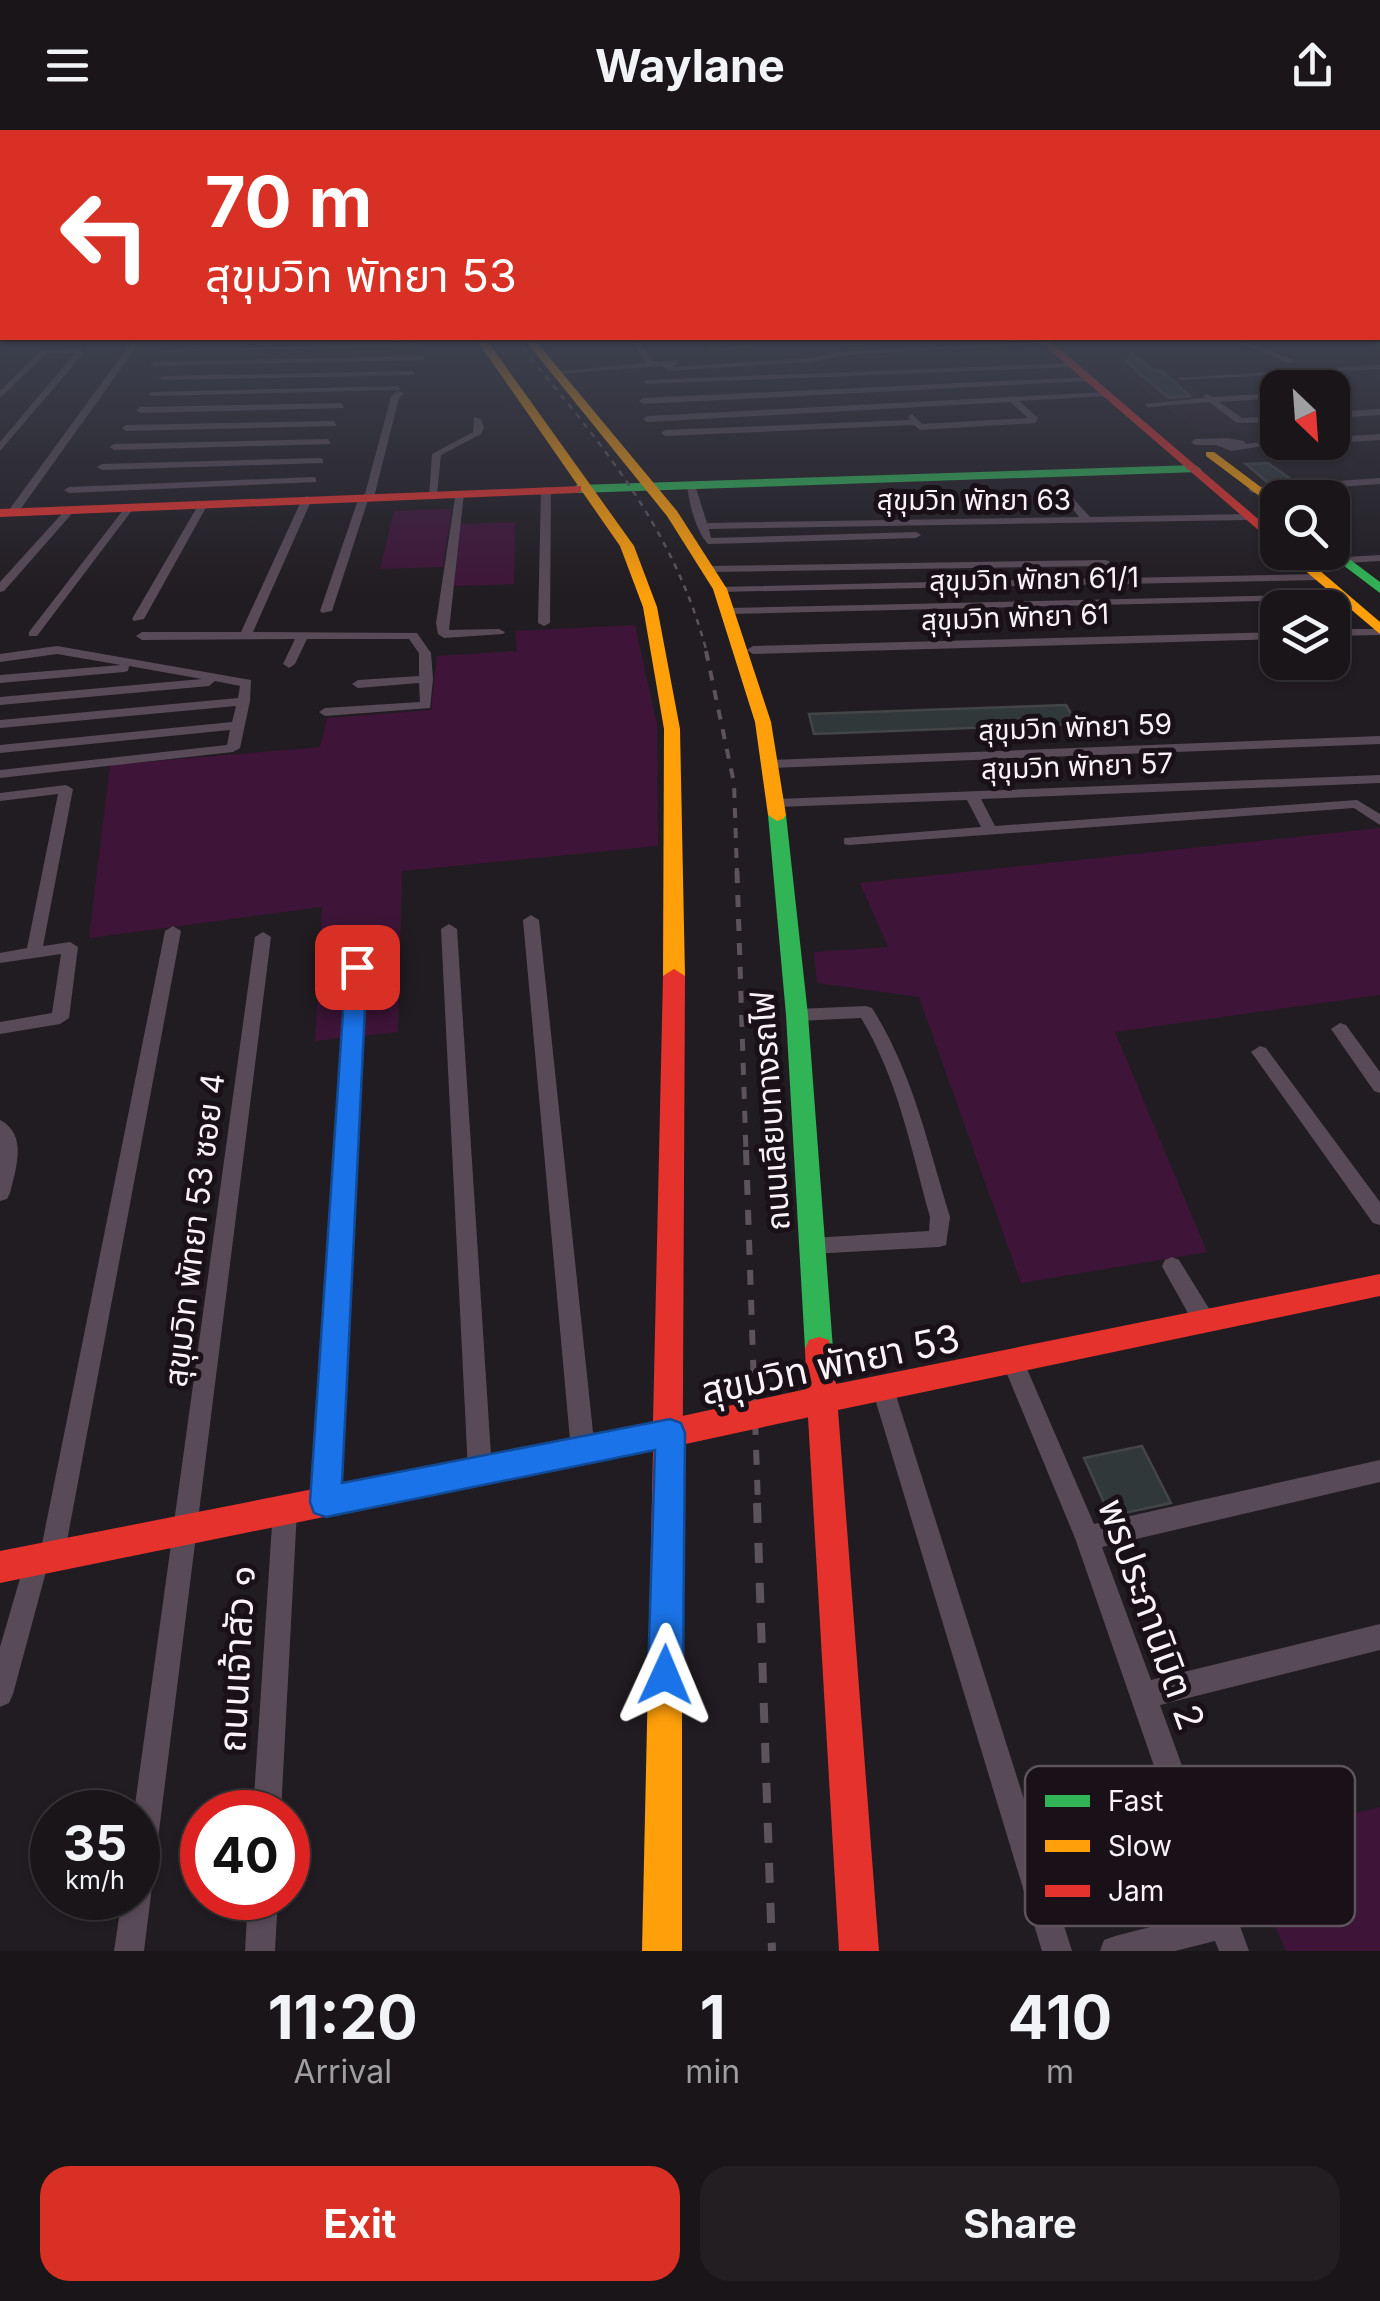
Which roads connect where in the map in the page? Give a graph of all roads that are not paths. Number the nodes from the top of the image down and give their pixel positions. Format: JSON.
{"nodes":[{"id":1,"x":20,"y":424,"type":"edge"},
{"id":2,"x":75,"y":424,"type":"edge"},
{"id":3,"x":332,"y":424,"type":"joint"},
{"id":4,"x":387,"y":424,"type":"edge"},
{"id":5,"x":479,"y":424,"type":"edge"},
{"id":6,"x":542,"y":424,"type":"edge"},
{"id":7,"x":600,"y":424,"type":"edge"},
{"id":8,"x":871,"y":424,"type":"edge"},
{"id":9,"x":918,"y":424,"type":"edge"},
{"id":10,"x":969,"y":424,"type":"edge"},
{"id":11,"x":1142,"y":424,"type":"edge"},
{"id":12,"x":1173,"y":424,"type":"edge"},
{"id":13,"x":270,"y":425,"type":"junction"},
{"id":14,"x":184,"y":426,"type":"joint"},
{"id":15,"x":215,"y":426,"type":"junction"},
{"id":16,"x":161,"y":427,"type":"junction"},
{"id":17,"x":126,"y":428,"type":"dead end"},
{"id":18,"x":665,"y":433,"type":"dead end"},
{"id":19,"x":1380,"y":437,"type":"edge"},
{"id":20,"x":1350,"y":439,"type":"edge"},
{"id":21,"x":324,"y":442,"type":"junction"},
{"id":22,"x":1196,"y":442,"type":"junction"},
{"id":23,"x":261,"y":443,"type":"junction"},
{"id":24,"x":204,"y":445,"type":"junction"},
{"id":25,"x":147,"y":446,"type":"junction"},
{"id":26,"x":1260,"y":446,"type":"edge"},
{"id":27,"x":114,"y":447,"type":"dead end"},
{"id":28,"x":0,"y":448,"type":"edge"},
{"id":29,"x":316,"y":461,"type":"junction"},
{"id":30,"x":250,"y":463,"type":"junction"},
{"id":31,"x":192,"y":465,"type":"junction"},
{"id":32,"x":133,"y":466,"type":"junction"},
{"id":33,"x":102,"y":467,"type":"dead end"},
{"id":34,"x":1195,"y":469,"type":"junction"},
{"id":35,"x":1380,"y":481,"type":"edge"},
{"id":36,"x":241,"y":483,"type":"junction"},
{"id":37,"x":690,"y":485,"type":"junction"},
{"id":38,"x":181,"y":486,"type":"junction"},
{"id":39,"x":651,"y":486,"type":"junction"},
{"id":40,"x":589,"y":488,"type":"junction"},
{"id":41,"x":546,"y":490,"type":"junction"},
{"id":42,"x":1252,"y":490,"type":"junction"},
{"id":43,"x":306,"y":492,"type":"junction"},
{"id":44,"x":1222,"y":492,"type":"junction"},
{"id":45,"x":459,"y":493,"type":"junction"},
{"id":46,"x":432,"y":494,"type":"junction"},
{"id":47,"x":1260,"y":495,"type":"edge"},
{"id":48,"x":367,"y":497,"type":"junction"},
{"id":49,"x":125,"y":498,"type":"junction"},
{"id":50,"x":1070,"y":498,"type":"dead end"},
{"id":51,"x":70,"y":500,"type":"junction"},
{"id":52,"x":1260,"y":503,"type":"edge"},
{"id":53,"x":202,"y":504,"type":"junction"},
{"id":54,"x":5,"y":515,"type":"edge"},
{"id":55,"x":1246,"y":516,"type":"junction"},
{"id":56,"x":1260,"y":518,"type":"edge"},
{"id":57,"x":1088,"y":521,"type":"junction"},
{"id":58,"x":702,"y":526,"type":"junction"},
{"id":59,"x":1260,"y":528,"type":"edge"},
{"id":60,"x":916,"y":536,"type":"dead end"},
{"id":61,"x":1350,"y":556,"type":"edge"},
{"id":62,"x":1380,"y":558,"type":"edge"},
{"id":63,"x":1350,"y":564,"type":"edge"},
{"id":64,"x":1310,"y":570,"type":"edge"},
{"id":65,"x":1327,"y":570,"type":"edge"},
{"id":66,"x":1342,"y":570,"type":"edge"},
{"id":67,"x":713,"y":573,"type":"junction"},
{"id":68,"x":1317,"y":576,"type":"junction"},
{"id":69,"x":1117,"y":580,"type":"junction"},
{"id":70,"x":0,"y":589,"type":"edge"},
{"id":71,"x":1380,"y":589,"type":"edge"},
{"id":72,"x":1334,"y":590,"type":"edge"},
{"id":73,"x":1260,"y":594,"type":"edge"},
{"id":74,"x":1380,"y":602,"type":"edge"},
{"id":75,"x":1350,"y":604,"type":"edge"},
{"id":76,"x":326,"y":611,"type":"dead end"},
{"id":77,"x":1380,"y":614,"type":"edge"},
{"id":78,"x":138,"y":620,"type":"dead end"},
{"id":79,"x":544,"y":623,"type":"dead end"},
{"id":80,"x":1380,"y":631,"type":"edge"},
{"id":81,"x":499,"y":632,"type":"dead end"},
{"id":82,"x":1350,"y":632,"type":"edge"},
{"id":83,"x":33,"y":634,"type":"dead end"},
{"id":84,"x":246,"y":635,"type":"junction"},
{"id":85,"x":302,"y":635,"type":"junction"},
{"id":86,"x":142,"y":636,"type":"dead end"},
{"id":87,"x":1260,"y":636,"type":"edge"},
{"id":88,"x":753,"y":650,"type":"dead end"},
{"id":89,"x":0,"y":658,"type":"edge"},
{"id":90,"x":290,"y":664,"type":"dead end"},
{"id":91,"x":146,"y":666,"type":"junction"},
{"id":92,"x":427,"y":679,"type":"junction"},
{"id":93,"x":0,"y":680,"type":"edge"},
{"id":94,"x":240,"y":682,"type":"junction"},
{"id":95,"x":358,"y":684,"type":"dead end"},
{"id":96,"x":0,"y":701,"type":"edge"},
{"id":97,"x":244,"y":701,"type":"junction"},
{"id":98,"x":325,"y":712,"type":"dead end"},
{"id":99,"x":0,"y":724,"type":"edge"},
{"id":100,"x":239,"y":726,"type":"junction"},
{"id":101,"x":1380,"y":740,"type":"edge"},
{"id":102,"x":0,"y":749,"type":"edge"},
{"id":103,"x":772,"y":764,"type":"junction"},
{"id":104,"x":0,"y":774,"type":"edge"},
{"id":105,"x":1380,"y":779,"type":"edge"},
{"id":106,"x":972,"y":796,"type":"junction"},
{"id":107,"x":0,"y":797,"type":"edge"},
{"id":108,"x":777,"y":802,"type":"junction"},
{"id":109,"x":1380,"y":821,"type":"edge"},
{"id":110,"x":990,"y":831,"type":"junction"},
{"id":111,"x":849,"y":841,"type":"dead end"},
{"id":112,"x":530,"y":920,"type":"dead end"},
{"id":113,"x":449,"y":929,"type":"dead end"},
{"id":114,"x":173,"y":931,"type":"dead end"},
{"id":115,"x":262,"y":938,"type":"dead end"},
{"id":116,"x":34,"y":952,"type":"junction"},
{"id":117,"x":0,"y":958,"type":"edge"},
{"id":118,"x":357,"y":967,"type":"dead end"},
{"id":119,"x":797,"y":1015,"type":"junction"},
{"id":120,"x":0,"y":1028,"type":"edge"},
{"id":121,"x":1340,"y":1029,"type":"dead end"},
{"id":122,"x":1260,"y":1052,"type":"dead end"},
{"id":123,"x":1380,"y":1086,"type":"edge"},
{"id":124,"x":0,"y":1127,"type":"edge"},
{"id":125,"x":0,"y":1193,"type":"edge"},
{"id":126,"x":1380,"y":1217,"type":"edge"},
{"id":127,"x":811,"y":1246,"type":"junction"},
{"id":128,"x":1172,"y":1266,"type":"dead end"},
{"id":129,"x":1380,"y":1285,"type":"edge"},
{"id":130,"x":1205,"y":1322,"type":"junction"},
{"id":131,"x":1013,"y":1362,"type":"junction"},
{"id":132,"x":883,"y":1389,"type":"junction"},
{"id":133,"x":822,"y":1400,"type":"junction"},
{"id":134,"x":670,"y":1433,"type":"junction"},
{"id":135,"x":583,"y":1450,"type":"junction"},
{"id":136,"x":480,"y":1471,"type":"junction"},
{"id":137,"x":1380,"y":1471,"type":"edge"},
{"id":138,"x":326,"y":1502,"type":"junction"},
{"id":139,"x":284,"y":1510,"type":"junction"},
{"id":140,"x":185,"y":1530,"type":"junction"},
{"id":141,"x":1086,"y":1538,"type":"junction"},
{"id":142,"x":45,"y":1558,"type":"junction"},
{"id":143,"x":0,"y":1567,"type":"edge"},
{"id":144,"x":1380,"y":1637,"type":"edge"},
{"id":145,"x":0,"y":1694,"type":"edge"},
{"id":146,"x":1141,"y":1696,"type":"junction"},
{"id":147,"x":1169,"y":1766,"type":"edge"},
{"id":148,"x":151,"y":1790,"type":"edge"},
{"id":149,"x":269,"y":1790,"type":"edge"},
{"id":150,"x":1025,"y":1848,"type":"edge"},
{"id":151,"x":133,"y":1920,"type":"edge"},
{"id":152,"x":261,"y":1920,"type":"edge"},
{"id":153,"x":1049,"y":1926,"type":"edge"},
{"id":154,"x":1228,"y":1938,"type":"edge"},
{"id":155,"x":129,"y":1951,"type":"edge"},
{"id":156,"x":260,"y":1951,"type":"edge"},
{"id":157,"x":662,"y":1951,"type":"edge"},
{"id":158,"x":859,"y":1951,"type":"edge"},
{"id":159,"x":1057,"y":1951,"type":"edge"},
{"id":160,"x":1115,"y":1951,"type":"edge"}],
"edges":[{"from":1,"to":28,"type":"street"},
{"from":2,"to":54,"type":"street"},
{"from":3,"to":13,"type":"street"},
{"from":3,"to":21,"type":"street"},
{"from":4,"to":48,"type":"street"},
{"from":5,"to":46,"type":"street"},
{"from":6,"to":40,"type":"main road"},
{"from":7,"to":39,"type":"main road","name":"ถนนเลียบทางรถไฟ"},
{"from":8,"to":18,"type":"street"},
{"from":9,"to":10,"type":"street"},
{"from":11,"to":34,"type":"main road"},
{"from":12,"to":22,"type":"main road"},
{"from":13,"to":15,"type":"street"},
{"from":13,"to":23,"type":"street"},
{"from":14,"to":15,"type":"street"},
{"from":14,"to":16,"type":"street"},
{"from":15,"to":24,"type":"street"},
{"from":16,"to":17,"type":"street"},
{"from":16,"to":25,"type":"street"},
{"from":19,"to":20,"type":"street"},
{"from":21,"to":23,"type":"street"},
{"from":21,"to":29,"type":"street"},
{"from":22,"to":26,"type":"street"},
{"from":22,"to":42,"type":"main road"},
{"from":23,"to":24,"type":"street"},
{"from":23,"to":30,"type":"street"},
{"from":24,"to":25,"type":"street"},
{"from":24,"to":31,"type":"street"},
{"from":25,"to":27,"type":"street"},
{"from":25,"to":32,"type":"street"},
{"from":29,"to":30,"type":"street"},
{"from":29,"to":43,"type":"street"},
{"from":30,"to":31,"type":"street"},
{"from":30,"to":36,"type":"street"},
{"from":31,"to":32,"type":"street"},
{"from":31,"to":38,"type":"street"},
{"from":32,"to":33,"type":"street"},
{"from":32,"to":49,"type":"street"},
{"from":34,"to":37,"type":"main road"},
{"from":34,"to":44,"type":"main road"},
{"from":35,"to":42,"type":"street"},
{"from":36,"to":38,"type":"street"},
{"from":36,"to":43,"type":"street"},
{"from":37,"to":39,"type":"main road"},
{"from":37,"to":58,"type":"street"},
{"from":38,"to":49,"type":"street"},
{"from":39,"to":40,"type":"main road"},
{"from":39,"to":67,"type":"main road","name":"ถนนเลียบทางรถไฟ"},
{"from":40,"to":41,"type":"main road"},
{"from":40,"to":134,"type":"main road"},
{"from":41,"to":45,"type":"main road"},
{"from":41,"to":79,"type":"street"},
{"from":42,"to":47,"type":"main road"},
{"from":42,"to":52,"type":"main road"},
{"from":43,"to":48,"type":"main road"},
{"from":43,"to":53,"type":"main road"},
{"from":43,"to":84,"type":"street"},
{"from":44,"to":55,"type":"main road"},
{"from":44,"to":56,"type":"main road"},
{"from":45,"to":46,"type":"main road"},
{"from":45,"to":81,"type":"street"},
{"from":46,"to":48,"type":"main road"},
{"from":48,"to":76,"type":"street"},
{"from":49,"to":51,"type":"main road"},
{"from":49,"to":53,"type":"main road"},
{"from":49,"to":83,"type":"street"},
{"from":50,"to":57,"type":"street"},
{"from":51,"to":54,"type":"main road"},
{"from":51,"to":70,"type":"street"},
{"from":53,"to":78,"type":"street"},
{"from":55,"to":57,"type":"street","name":"สุขุมวิท พัทยา 63"},
{"from":55,"to":59,"type":"main road"},
{"from":57,"to":58,"type":"street","name":"สุขุมวิท พัทยา 63"},
{"from":58,"to":67,"type":"street"},
{"from":60,"to":67,"type":"street"},
{"from":61,"to":62,"type":"street"},
{"from":63,"to":71,"type":"main road"},
{"from":64,"to":68,"type":"main road"},
{"from":65,"to":77,"type":"main road"},
{"from":66,"to":74,"type":"main road"},
{"from":67,"to":69,"type":"street"},
{"from":67,"to":69,"type":"street"},
{"from":67,"to":73,"type":"street","name":"สุขุมวิท พัทยา 61/1"},
{"from":67,"to":103,"type":"main road","name":"ถนนเลียบทางรถไฟ"},
{"from":68,"to":69,"type":"street"},
{"from":68,"to":72,"type":"main road"},
{"from":75,"to":80,"type":"main road"},
{"from":80,"to":82,"type":"street"},
{"from":84,"to":85,"type":"street"},
{"from":84,"to":86,"type":"street"},
{"from":85,"to":90,"type":"street"},
{"from":85,"to":92,"type":"street"},
{"from":87,"to":88,"type":"street","name":"สุขุมวิท พัทยา 61"},
{"from":89,"to":91,"type":"street"},
{"from":91,"to":93,"type":"street"},
{"from":91,"to":94,"type":"street"},
{"from":92,"to":95,"type":"street"},
{"from":92,"to":98,"type":"street"},
{"from":94,"to":96,"type":"street"},
{"from":94,"to":97,"type":"street"},
{"from":97,"to":99,"type":"street"},
{"from":97,"to":100,"type":"street"},
{"from":100,"to":102,"type":"street"},
{"from":100,"to":104,"type":"street"},
{"from":101,"to":103,"type":"street","name":"สุขุมวิท พัทยา 59"},
{"from":103,"to":108,"type":"main road","name":"ถนนเลียบทางรถไฟ"},
{"from":105,"to":106,"type":"street","name":"สุขุมวิท พัทยา 57"},
{"from":106,"to":108,"type":"street","name":"สุขุมวิท พัทยา 57"},
{"from":106,"to":110,"type":"street"},
{"from":107,"to":116,"type":"street"},
{"from":108,"to":119,"type":"main road","name":"ถนนเลียบทางรถไฟ"},
{"from":109,"to":110,"type":"street"},
{"from":110,"to":111,"type":"street"},
{"from":112,"to":135,"type":"street"},
{"from":113,"to":136,"type":"street"},
{"from":114,"to":142,"type":"street"},
{"from":115,"to":140,"type":"street","name":"สุขุมวิท พัทยา 53 ซอย 4"},
{"from":116,"to":117,"type":"street"},
{"from":116,"to":120,"type":"street"},
{"from":118,"to":138,"type":"street"},
{"from":119,"to":127,"type":"main road","name":"ถนนเลียบทางรถไฟ"},
{"from":119,"to":127,"type":"street"},
{"from":121,"to":123,"type":"street"},
{"from":122,"to":126,"type":"street"},
{"from":124,"to":125,"type":"street"},
{"from":127,"to":133,"type":"main road","name":"ถนนเลียบทางรถไฟ"},
{"from":128,"to":130,"type":"street"},
{"from":129,"to":130,"type":"main road","name":"สุขุมวิท พัทยา 53"},
{"from":130,"to":131,"type":"main road","name":"สุขุมวิท พัทยา 53"},
{"from":131,"to":132,"type":"main road","name":"สุขุมวิท พัทยา 53"},
{"from":131,"to":141,"type":"street","name":"พรประภานิมิต 2"},
{"from":132,"to":133,"type":"main road","name":"สุขุมวิท พัทยา 53"},
{"from":132,"to":150,"type":"street"},
{"from":133,"to":134,"type":"main road","name":"สุขุมวิท พัทยา 53","bridge":true},
{"from":133,"to":158,"type":"main road","name":"ถนนเลียบทางรถไฟ"},
{"from":134,"to":135,"type":"main road","name":"สุขุมวิท พัทยา 53"},
{"from":134,"to":157,"type":"main road"},
{"from":135,"to":136,"type":"main road","name":"สุขุมวิท พัทยา 53"},
{"from":136,"to":138,"type":"main road","name":"สุขุมวิท พัทยา 53"},
{"from":137,"to":141,"type":"street"},
{"from":138,"to":139,"type":"main road","name":"สุขุมวิท พัทยา 53"},
{"from":139,"to":140,"type":"main road","name":"สุขุมวิท พัทยา 53"},
{"from":139,"to":149,"type":"street","name":"ถนนเจ้าสัว ๑"},
{"from":140,"to":142,"type":"main road","name":"สุขุมวิท พัทยา 53"},
{"from":140,"to":148,"type":"street","name":"สุขุมวิท พัทยา 53 ซอย 4"},
{"from":141,"to":146,"type":"street","name":"พรประภานิมิต 2"},
{"from":142,"to":143,"type":"main road","name":"สุขุมวิท พัทยา 53"},
{"from":142,"to":145,"type":"street"},
{"from":144,"to":146,"type":"street"},
{"from":146,"to":147,"type":"street","name":"พรประภานิมิต 2"},
{"from":151,"to":155,"type":"street","name":"สุขุมวิท พัทยา 53 ซอย 4"},
{"from":152,"to":156,"type":"street"},
{"from":153,"to":159,"type":"street"},
{"from":154,"to":160,"type":"street"}]}
